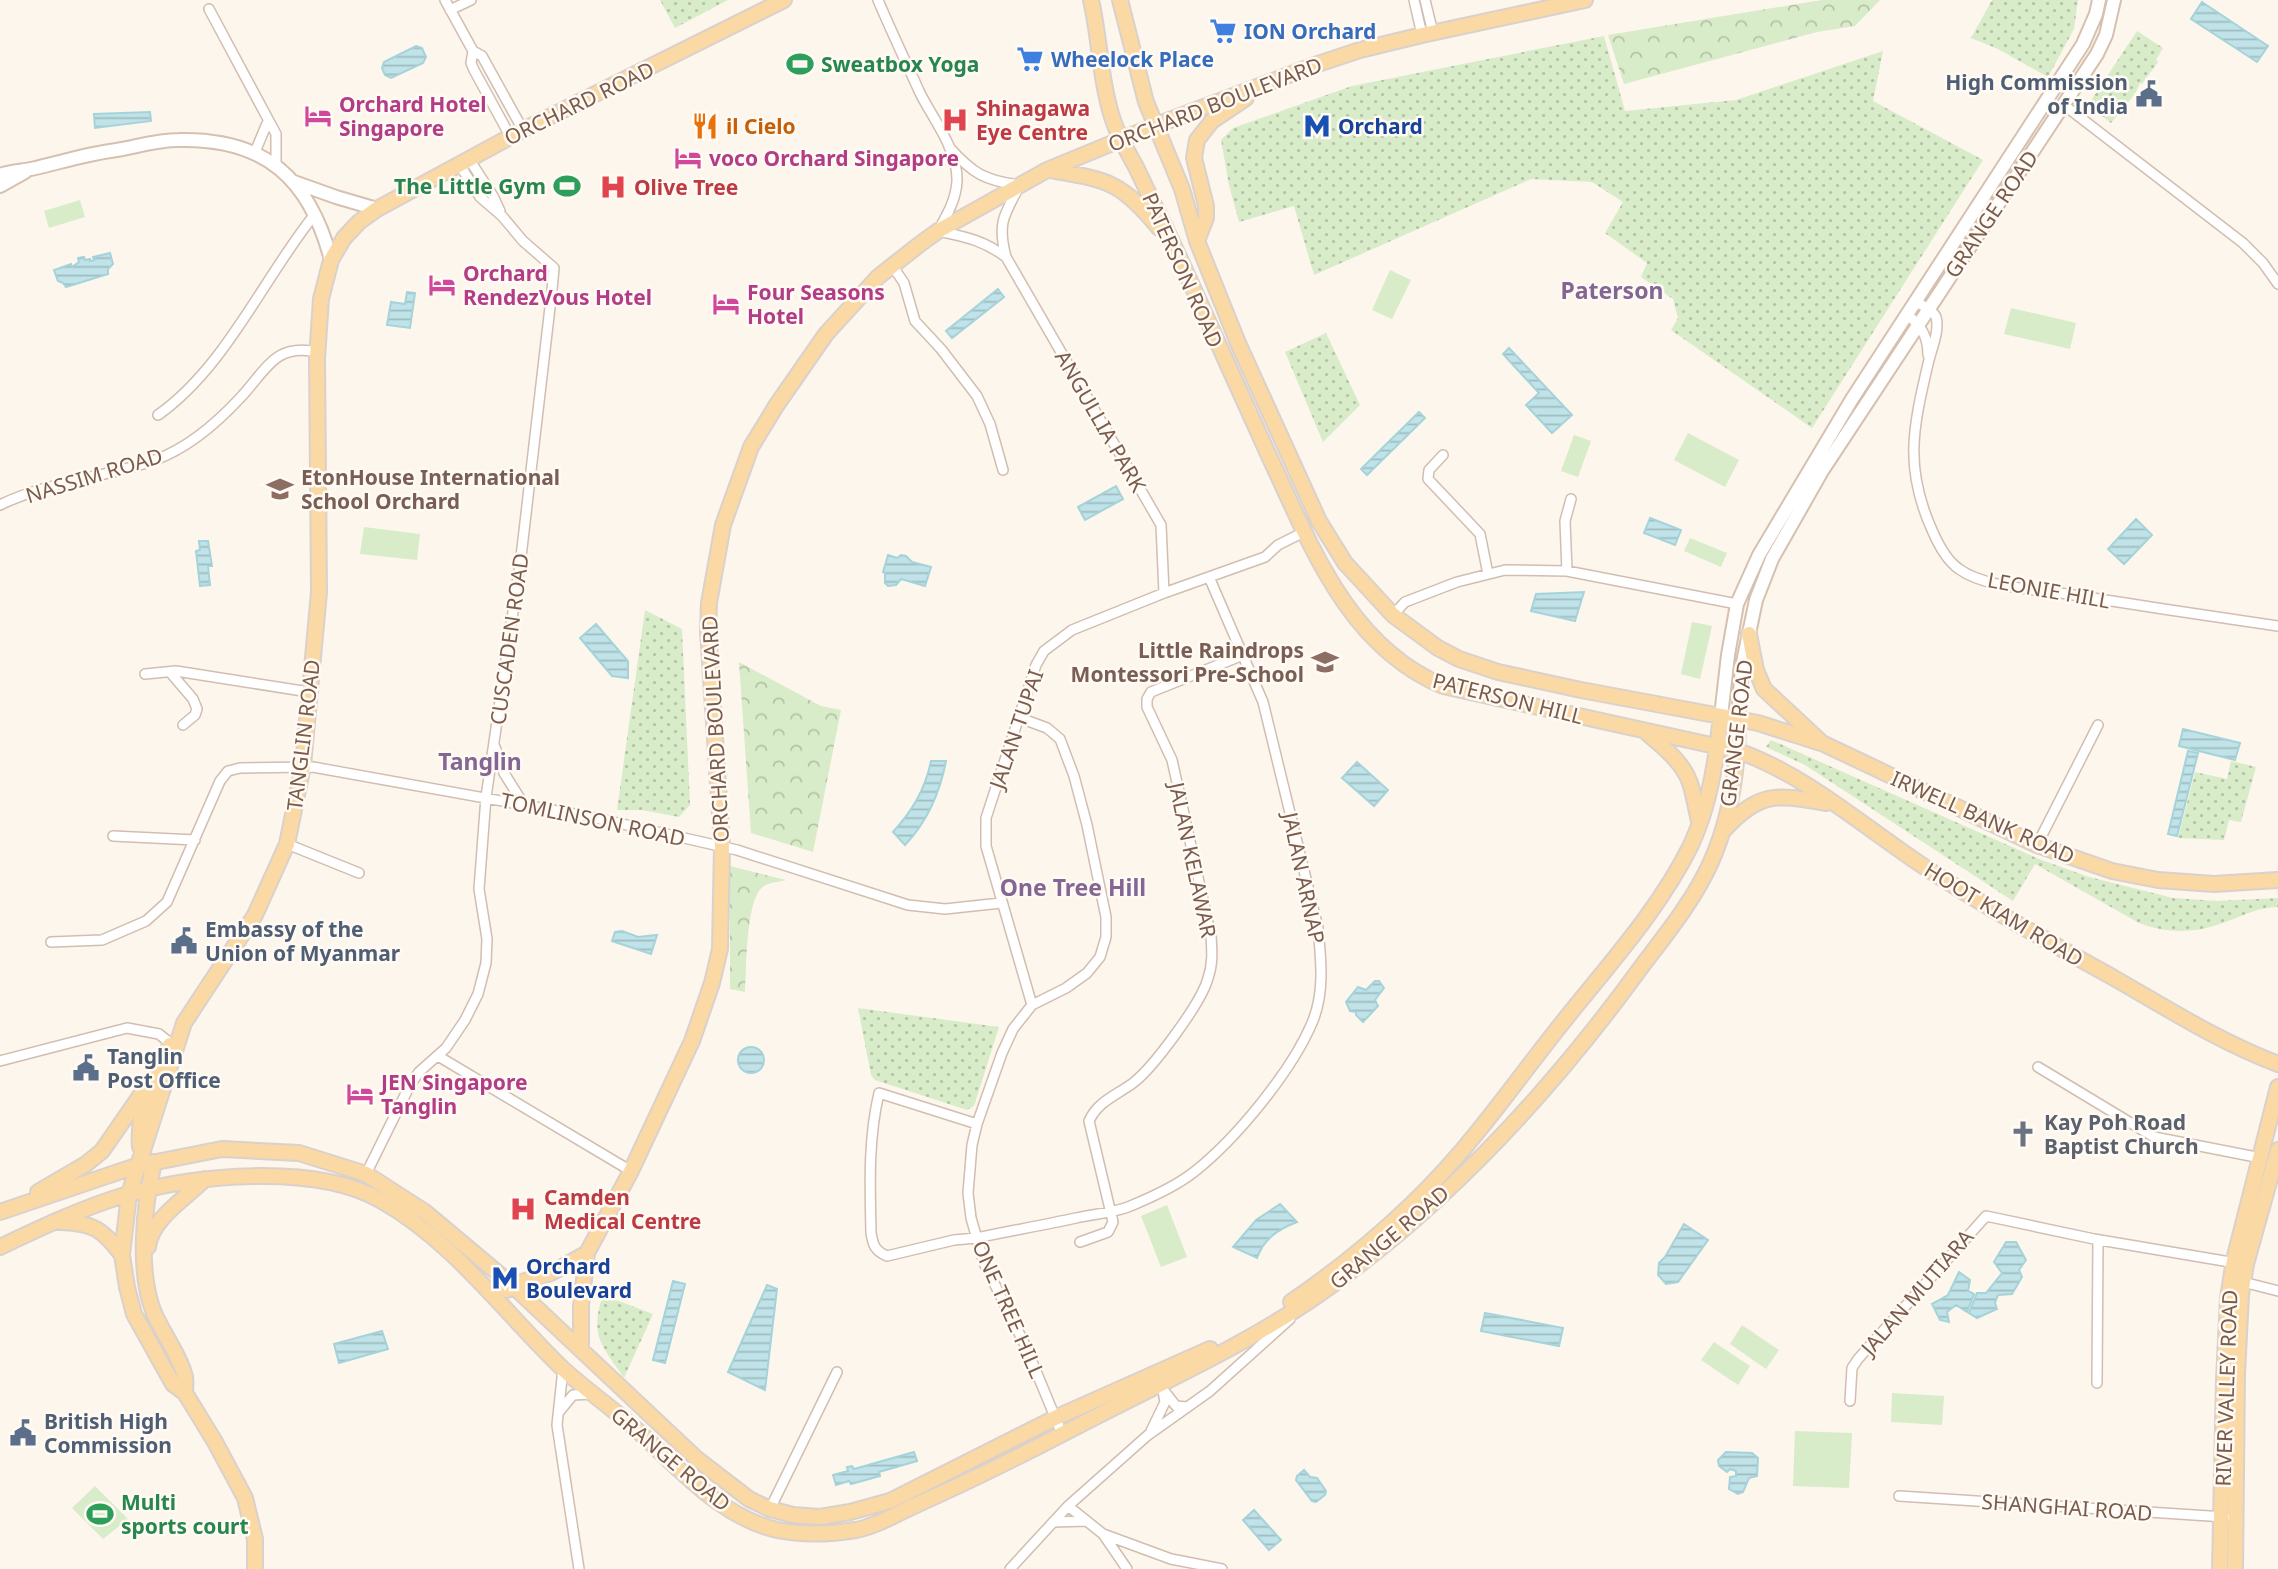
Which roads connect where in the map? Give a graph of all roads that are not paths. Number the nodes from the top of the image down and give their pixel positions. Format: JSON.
{"nodes":[{"id":1,"x":445,"y":0,"type":"edge"},
{"id":2,"x":471,"y":0,"type":"edge"},
{"id":3,"x":784,"y":0,"type":"edge"},
{"id":4,"x":878,"y":0,"type":"edge"},
{"id":5,"x":1091,"y":0,"type":"edge"},
{"id":6,"x":1119,"y":0,"type":"edge"},
{"id":7,"x":1414,"y":0,"type":"edge"},
{"id":8,"x":1425,"y":0,"type":"edge"},
{"id":9,"x":1585,"y":0,"type":"edge"},
{"id":10,"x":2099,"y":0,"type":"edge"},
{"id":11,"x":2114,"y":0,"type":"edge"},
{"id":12,"x":450,"y":10,"type":"junction"},
{"id":13,"x":211,"y":12,"type":"dead end"},
{"id":14,"x":1428,"y":34,"type":"junction"},
{"id":15,"x":473,"y":51,"type":"junction"},
{"id":16,"x":1272,"y":82,"type":"junction"},
{"id":17,"x":2064,"y":105,"type":"junction"},
{"id":18,"x":268,"y":121,"type":"junction"},
{"id":19,"x":1154,"y":126,"type":"junction"},
{"id":20,"x":516,"y":133,"type":"junction"},
{"id":21,"x":1122,"y":140,"type":"junction"},
{"id":22,"x":948,"y":147,"type":"junction"},
{"id":23,"x":255,"y":152,"type":"junction"},
{"id":24,"x":464,"y":161,"type":"junction"},
{"id":25,"x":276,"y":165,"type":"junction"},
{"id":26,"x":28,"y":170,"type":"junction"},
{"id":27,"x":1047,"y":170,"type":"junction"},
{"id":28,"x":0,"y":175,"type":"edge"},
{"id":29,"x":294,"y":181,"type":"junction"},
{"id":30,"x":1020,"y":185,"type":"junction"},
{"id":31,"x":0,"y":186,"type":"edge"},
{"id":32,"x":377,"y":209,"type":"junction"},
{"id":33,"x":315,"y":214,"type":"junction"},
{"id":34,"x":938,"y":231,"type":"junction"},
{"id":35,"x":1197,"y":242,"type":"junction"},
{"id":36,"x":1174,"y":245,"type":"junction"},
{"id":37,"x":1006,"y":257,"type":"junction"},
{"id":38,"x":331,"y":260,"type":"junction"},
{"id":39,"x":892,"y":265,"type":"junction"},
{"id":40,"x":2278,"y":284,"type":"edge"},
{"id":41,"x":1915,"y":301,"type":"junction"},
{"id":42,"x":1927,"y":309,"type":"junction"},
{"id":43,"x":1906,"y":314,"type":"junction"},
{"id":44,"x":1918,"y":323,"type":"junction"},
{"id":45,"x":317,"y":352,"type":"junction"},
{"id":46,"x":1928,"y":360,"type":"junction"},
{"id":47,"x":158,"y":415,"type":"dead end"},
{"id":48,"x":1443,"y":455,"type":"dead end"},
{"id":49,"x":1003,"y":470,"type":"dead end"},
{"id":50,"x":1571,"y":499,"type":"dead end"},
{"id":51,"x":0,"y":505,"type":"edge"},
{"id":52,"x":1319,"y":522,"type":"joint"},
{"id":53,"x":1304,"y":532,"type":"junction"},
{"id":54,"x":1567,"y":571,"type":"junction"},
{"id":55,"x":1488,"y":574,"type":"junction"},
{"id":56,"x":1209,"y":577,"type":"junction"},
{"id":57,"x":1164,"y":593,"type":"junction"},
{"id":58,"x":1374,"y":596,"type":"junction"},
{"id":59,"x":1405,"y":602,"type":"junction"},
{"id":60,"x":1737,"y":604,"type":"junction"},
{"id":61,"x":1393,"y":615,"type":"junction"},
{"id":62,"x":2278,"y":626,"type":"edge"},
{"id":63,"x":1749,"y":634,"type":"junction"},
{"id":64,"x":1243,"y":655,"type":"junction"},
{"id":65,"x":170,"y":672,"type":"junction"},
{"id":66,"x":145,"y":674,"type":"dead end"},
{"id":67,"x":309,"y":692,"type":"junction"},
{"id":68,"x":1721,"y":716,"type":"junction"},
{"id":69,"x":1020,"y":718,"type":"junction"},
{"id":70,"x":1738,"y":719,"type":"junction"},
{"id":71,"x":183,"y":724,"type":"dead end"},
{"id":72,"x":2098,"y":725,"type":"dead end"},
{"id":73,"x":1645,"y":732,"type":"junction"},
{"id":74,"x":1824,"y":744,"type":"junction"},
{"id":75,"x":495,"y":746,"type":"junction"},
{"id":76,"x":1718,"y":747,"type":"junction"},
{"id":77,"x":1738,"y":751,"type":"junction"},
{"id":78,"x":303,"y":766,"type":"junction"},
{"id":79,"x":486,"y":797,"type":"junction"},
{"id":80,"x":1835,"y":804,"type":"junction"},
{"id":81,"x":524,"y":805,"type":"junction"},
{"id":82,"x":1699,"y":822,"type":"junction"},
{"id":83,"x":1722,"y":832,"type":"junction"},
{"id":84,"x":113,"y":836,"type":"dead end"},
{"id":85,"x":195,"y":840,"type":"junction"},
{"id":86,"x":287,"y":844,"type":"junction"},
{"id":87,"x":2037,"y":845,"type":"junction"},
{"id":88,"x":722,"y":846,"type":"junction"},
{"id":89,"x":359,"y":873,"type":"dead end"},
{"id":90,"x":2274,"y":879,"type":"edge"},
{"id":91,"x":1668,"y":885,"type":"junction"},
{"id":92,"x":1695,"y":892,"type":"junction"},
{"id":93,"x":1001,"y":903,"type":"junction"},
{"id":94,"x":51,"y":942,"type":"dead end"},
{"id":95,"x":1032,"y":1005,"type":"junction"},
{"id":96,"x":184,"y":1023,"type":"junction"},
{"id":97,"x":170,"y":1044,"type":"junction"},
{"id":98,"x":438,"y":1056,"type":"junction"},
{"id":99,"x":0,"y":1061,"type":"edge"},
{"id":100,"x":2278,"y":1063,"type":"edge"},
{"id":101,"x":2038,"y":1067,"type":"dead end"},
{"id":102,"x":154,"y":1076,"type":"junction"},
{"id":103,"x":2278,"y":1087,"type":"edge"},
{"id":104,"x":1501,"y":1100,"type":"junction"},
{"id":105,"x":1518,"y":1116,"type":"junction"},
{"id":106,"x":977,"y":1124,"type":"junction"},
{"id":107,"x":2278,"y":1150,"type":"edge"},
{"id":108,"x":2262,"y":1158,"type":"junction"},
{"id":109,"x":139,"y":1160,"type":"junction"},
{"id":110,"x":154,"y":1163,"type":"junction"},
{"id":111,"x":631,"y":1171,"type":"junction"},
{"id":112,"x":366,"y":1174,"type":"junction"},
{"id":113,"x":205,"y":1179,"type":"junction"},
{"id":114,"x":148,"y":1191,"type":"junction"},
{"id":115,"x":129,"y":1194,"type":"junction"},
{"id":116,"x":19,"y":1204,"type":"junction"},
{"id":117,"x":1111,"y":1211,"type":"junction"},
{"id":118,"x":0,"y":1212,"type":"edge"},
{"id":119,"x":53,"y":1222,"type":"junction"},
{"id":120,"x":976,"y":1238,"type":"junction"},
{"id":121,"x":2098,"y":1240,"type":"junction"},
{"id":122,"x":1080,"y":1242,"type":"dead end"},
{"id":123,"x":0,"y":1247,"type":"edge"},
{"id":124,"x":587,"y":1253,"type":"junction"},
{"id":125,"x":122,"y":1255,"type":"junction"},
{"id":126,"x":2240,"y":1263,"type":"junction"},
{"id":127,"x":145,"y":1270,"type":"junction"},
{"id":128,"x":2237,"y":1281,"type":"junction"},
{"id":129,"x":512,"y":1284,"type":"junction"},
{"id":130,"x":2278,"y":1291,"type":"edge"},
{"id":131,"x":1313,"y":1298,"type":"junction"},
{"id":132,"x":497,"y":1300,"type":"junction"},
{"id":133,"x":581,"y":1349,"type":"junction"},
{"id":134,"x":564,"y":1369,"type":"junction"},
{"id":135,"x":837,"y":1372,"type":"dead end"},
{"id":136,"x":2097,"y":1383,"type":"dead end"},
{"id":137,"x":1163,"y":1388,"type":"junction"},
{"id":138,"x":185,"y":1393,"type":"junction"},
{"id":139,"x":593,"y":1394,"type":"junction"},
{"id":140,"x":1850,"y":1401,"type":"dead end"},
{"id":141,"x":1188,"y":1407,"type":"junction"},
{"id":142,"x":557,"y":1417,"type":"junction"},
{"id":143,"x":1055,"y":1418,"type":"junction"},
{"id":144,"x":1062,"y":1434,"type":"junction"},
{"id":145,"x":1148,"y":1435,"type":"junction"},
{"id":146,"x":1899,"y":1496,"type":"dead end"},
{"id":147,"x":1068,"y":1506,"type":"junction"},
{"id":148,"x":770,"y":1509,"type":"junction"},
{"id":149,"x":2228,"y":1517,"type":"junction"},
{"id":150,"x":1087,"y":1521,"type":"junction"},
{"id":151,"x":1053,"y":1522,"type":"junction"},
{"id":152,"x":1103,"y":1534,"type":"junction"},
{"id":153,"x":254,"y":1569,"type":"edge"},
{"id":154,"x":579,"y":1569,"type":"edge"},
{"id":155,"x":1010,"y":1569,"type":"edge"},
{"id":156,"x":1127,"y":1569,"type":"edge"},
{"id":157,"x":1222,"y":1569,"type":"edge"},
{"id":158,"x":2220,"y":1569,"type":"edge"},
{"id":159,"x":2235,"y":1569,"type":"edge"}],
"edges":[{"from":1,"to":12,"type":"street"},
{"from":2,"to":12,"type":"street"},
{"from":3,"to":20,"type":"main road","name":"ORCHARD ROAD"},
{"from":4,"to":22,"type":"street"},
{"from":5,"to":21,"type":"main road","name":"PATERSON ROAD"},
{"from":6,"to":19,"type":"main road","name":"PATERSON ROAD"},
{"from":7,"to":14,"type":"street"},
{"from":8,"to":14,"type":"street"},
{"from":9,"to":14,"type":"main road","name":"ORCHARD BOULEVARD"},
{"from":10,"to":41,"type":"main road","name":"GRANGE ROAD"},
{"from":11,"to":17,"type":"main road","name":"GRANGE ROAD"},
{"from":12,"to":15,"type":"street"},
{"from":13,"to":18,"type":"street"},
{"from":14,"to":16,"type":"main road","name":"ORCHARD BOULEVARD"},
{"from":15,"to":20,"type":"street"},
{"from":15,"to":20,"type":"street"},
{"from":16,"to":19,"type":"main road","name":"ORCHARD BOULEVARD"},
{"from":16,"to":35,"type":"main road"},
{"from":17,"to":40,"type":"street"},
{"from":17,"to":42,"type":"main road","name":"GRANGE ROAD"},
{"from":18,"to":23,"type":"street"},
{"from":18,"to":25,"type":"street"},
{"from":19,"to":21,"type":"main road","name":"ORCHARD BOULEVARD"},
{"from":19,"to":35,"type":"main road","name":"PATERSON ROAD"},
{"from":20,"to":24,"type":"main road","name":"ORCHARD ROAD"},
{"from":21,"to":27,"type":"main road","name":"ORCHARD BOULEVARD"},
{"from":21,"to":36,"type":"main road","name":"PATERSON ROAD"},
{"from":22,"to":30,"type":"street"},
{"from":22,"to":34,"type":"street"},
{"from":23,"to":25,"type":"main road"},
{"from":23,"to":26,"type":"main road"},
{"from":24,"to":32,"type":"main road","name":"ORCHARD ROAD"},
{"from":24,"to":75,"type":"street","name":"CUSCADEN ROAD"},
{"from":25,"to":29,"type":"main road"},
{"from":26,"to":28,"type":"main road"},
{"from":26,"to":31,"type":"main road"},
{"from":27,"to":30,"type":"main road","name":"ORCHARD BOULEVARD"},
{"from":27,"to":36,"type":"main road"},
{"from":29,"to":32,"type":"main road"},
{"from":29,"to":33,"type":"main road"},
{"from":30,"to":34,"type":"main road","name":"ORCHARD BOULEVARD"},
{"from":30,"to":37,"type":"street","name":"ANGULLIA PARK"},
{"from":32,"to":38,"type":"main road","name":"TANGLIN ROAD"},
{"from":33,"to":38,"type":"main road"},
{"from":33,"to":47,"type":"street"},
{"from":34,"to":37,"type":"street","name":"ANGULLIA PARK"},
{"from":34,"to":39,"type":"main road","name":"ORCHARD BOULEVARD"},
{"from":35,"to":52,"type":"main road","name":"PATERSON ROAD"},
{"from":36,"to":53,"type":"main road","name":"PATERSON ROAD"},
{"from":37,"to":57,"type":"street","name":"ANGULLIA PARK"},
{"from":38,"to":45,"type":"main road","name":"TANGLIN ROAD"},
{"from":39,"to":49,"type":"street"},
{"from":39,"to":88,"type":"main road","name":"ORCHARD BOULEVARD"},
{"from":41,"to":42,"type":"street"},
{"from":41,"to":43,"type":"main road","name":"GRANGE ROAD"},
{"from":42,"to":44,"type":"main road","name":"GRANGE ROAD"},
{"from":42,"to":46,"type":"street","name":"LEONIE HILL"},
{"from":43,"to":44,"type":"street"},
{"from":43,"to":60,"type":"main road","name":"GRANGE ROAD"},
{"from":44,"to":46,"type":"street","name":"LEONIE HILL"},
{"from":44,"to":63,"type":"main road","name":"GRANGE ROAD"},
{"from":45,"to":51,"type":"street","name":"NASSIM ROAD"},
{"from":45,"to":67,"type":"main road","name":"TANGLIN ROAD"},
{"from":46,"to":62,"type":"street","name":"LEONIE HILL"},
{"from":48,"to":55,"type":"street"},
{"from":50,"to":54,"type":"street"},
{"from":52,"to":58,"type":"main road","name":"PATERSON HILL"},
{"from":53,"to":56,"type":"street","name":"JALAN TUPAI"},
{"from":53,"to":73,"type":"main road","name":"PATERSON HILL"},
{"from":54,"to":55,"type":"street"},
{"from":54,"to":60,"type":"street"},
{"from":55,"to":59,"type":"street"},
{"from":56,"to":57,"type":"street","name":"JALAN TUPAI"},
{"from":56,"to":64,"type":"street","name":"JALAN ARNAP"},
{"from":57,"to":69,"type":"street","name":"JALAN TUPAI"},
{"from":58,"to":59,"type":"street"},
{"from":58,"to":61,"type":"main road","name":"PATERSON HILL"},
{"from":59,"to":61,"type":"street"},
{"from":60,"to":68,"type":"main road","name":"GRANGE ROAD"},
{"from":61,"to":68,"type":"main road","name":"PATERSON HILL"},
{"from":63,"to":70,"type":"main road","name":"GRANGE ROAD"},
{"from":63,"to":74,"type":"main road"},
{"from":64,"to":117,"type":"street","name":"JALAN ARNAP"},
{"from":64,"to":117,"type":"street","name":"JALAN KELAWAR"},
{"from":65,"to":66,"type":"street"},
{"from":65,"to":67,"type":"street"},
{"from":65,"to":71,"type":"street"},
{"from":67,"to":78,"type":"main road","name":"TANGLIN ROAD"},
{"from":68,"to":70,"type":"main road","name":"PATERSON HILL"},
{"from":68,"to":76,"type":"main road","name":"GRANGE ROAD"},
{"from":69,"to":93,"type":"street","name":"JALAN TUPAI"},
{"from":69,"to":95,"type":"street","name":"ONE TREE HILL"},
{"from":70,"to":74,"type":"main road","name":"IRWELL BANK ROAD"},
{"from":70,"to":77,"type":"main road","name":"GRANGE ROAD"},
{"from":72,"to":87,"type":"street"},
{"from":73,"to":76,"type":"main road","name":"PATERSON HILL"},
{"from":73,"to":82,"type":"main road"},
{"from":74,"to":87,"type":"main road","name":"IRWELL BANK ROAD"},
{"from":75,"to":79,"type":"street","name":"CUSCADEN ROAD"},
{"from":75,"to":81,"type":"street"},
{"from":76,"to":77,"type":"main road","name":"PATERSON HILL"},
{"from":76,"to":82,"type":"main road","name":"GRANGE ROAD"},
{"from":77,"to":80,"type":"main road","name":"HOOT KIAM ROAD"},
{"from":77,"to":83,"type":"main road","name":"GRANGE ROAD"},
{"from":78,"to":79,"type":"street","name":"TOMLINSON ROAD"},
{"from":78,"to":85,"type":"street","name":"TOMLINSON ROAD"},
{"from":78,"to":86,"type":"main road","name":"TANGLIN ROAD"},
{"from":79,"to":81,"type":"street","name":"TOMLINSON ROAD"},
{"from":79,"to":98,"type":"street","name":"CUSCADEN ROAD"},
{"from":80,"to":83,"type":"main road"},
{"from":80,"to":100,"type":"main road","name":"HOOT KIAM ROAD"},
{"from":81,"to":88,"type":"street","name":"TOMLINSON ROAD"},
{"from":82,"to":91,"type":"main road","name":"GRANGE ROAD"},
{"from":83,"to":92,"type":"main road","name":"GRANGE ROAD"},
{"from":84,"to":85,"type":"street"},
{"from":85,"to":94,"type":"street"},
{"from":86,"to":89,"type":"street"},
{"from":86,"to":96,"type":"main road","name":"TANGLIN ROAD"},
{"from":87,"to":90,"type":"main road","name":"IRWELL BANK ROAD"},
{"from":88,"to":93,"type":"street","name":"TOMLINSON ROAD"},
{"from":88,"to":111,"type":"main road","name":"ORCHARD BOULEVARD"},
{"from":91,"to":92,"type":"main road"},
{"from":91,"to":104,"type":"main road","name":"GRANGE ROAD"},
{"from":92,"to":105,"type":"main road","name":"GRANGE ROAD"},
{"from":93,"to":95,"type":"street","name":"JALAN TUPAI"},
{"from":95,"to":106,"type":"street","name":"ONE TREE HILL"},
{"from":96,"to":97,"type":"main road"},
{"from":96,"to":109,"type":"main road","name":"TANGLIN ROAD"},
{"from":97,"to":99,"type":"street"},
{"from":97,"to":102,"type":"main road"},
{"from":98,"to":111,"type":"street"},
{"from":98,"to":112,"type":"street","name":"CUSCADEN ROAD"},
{"from":101,"to":108,"type":"street"},
{"from":102,"to":109,"type":"main road"},
{"from":102,"to":116,"type":"main road"},
{"from":103,"to":108,"type":"main road","name":"RIVER VALLEY ROAD"},
{"from":104,"to":105,"type":"main road"},
{"from":104,"to":143,"type":"main road","name":"GRANGE ROAD"},
{"from":105,"to":131,"type":"main road","name":"GRANGE ROAD"},
{"from":106,"to":120,"type":"street","name":"ONE TREE HILL"},
{"from":106,"to":120,"type":"street","name":"JALAN ARNAP"},
{"from":107,"to":126,"type":"main road","name":"RIVER VALLEY ROAD"},
{"from":108,"to":126,"type":"main road","name":"RIVER VALLEY ROAD"},
{"from":109,"to":110,"type":"main road","name":"GRANGE ROAD"},
{"from":109,"to":115,"type":"main road","name":"TANGLIN ROAD"},
{"from":109,"to":116,"type":"main road","name":"GRANGE ROAD"},
{"from":110,"to":112,"type":"main road","name":"GRANGE ROAD"},
{"from":110,"to":114,"type":"main road","name":"TANGLIN ROAD"},
{"from":111,"to":124,"type":"main road","name":"ORCHARD BOULEVARD"},
{"from":112,"to":129,"type":"main road","name":"GRANGE ROAD"},
{"from":113,"to":114,"type":"main road","name":"GRANGE ROAD"},
{"from":113,"to":127,"type":"main road"},
{"from":113,"to":132,"type":"main road","name":"GRANGE ROAD"},
{"from":114,"to":115,"type":"main road","name":"GRANGE ROAD"},
{"from":114,"to":127,"type":"main road","name":"TANGLIN ROAD"},
{"from":115,"to":119,"type":"main road","name":"GRANGE ROAD"},
{"from":115,"to":125,"type":"main road","name":"TANGLIN ROAD"},
{"from":116,"to":118,"type":"main road"},
{"from":117,"to":120,"type":"street","name":"JALAN ARNAP"},
{"from":117,"to":122,"type":"street"},
{"from":119,"to":123,"type":"main road","name":"GRANGE ROAD"},
{"from":119,"to":125,"type":"main road"},
{"from":120,"to":143,"type":"street","name":"ONE TREE HILL"},
{"from":121,"to":126,"type":"street","name":"JALAN MUTIARA"},
{"from":121,"to":136,"type":"street"},
{"from":121,"to":140,"type":"street","name":"JALAN MUTIARA"},
{"from":124,"to":129,"type":"main road"},
{"from":124,"to":133,"type":"main road","name":"ORCHARD BOULEVARD"},
{"from":125,"to":138,"type":"main road","name":"TANGLIN ROAD"},
{"from":126,"to":128,"type":"main road","name":"RIVER VALLEY ROAD"},
{"from":127,"to":138,"type":"main road","name":"TANGLIN ROAD"},
{"from":128,"to":130,"type":"street"},
{"from":128,"to":149,"type":"main road","name":"RIVER VALLEY ROAD"},
{"from":129,"to":132,"type":"main road"},
{"from":129,"to":133,"type":"main road","name":"GRANGE ROAD"},
{"from":131,"to":137,"type":"main road","name":"GRANGE ROAD"},
{"from":131,"to":141,"type":"street"},
{"from":132,"to":134,"type":"main road","name":"GRANGE ROAD"},
{"from":133,"to":148,"type":"main road","name":"GRANGE ROAD"},
{"from":134,"to":139,"type":"main road","name":"GRANGE ROAD"},
{"from":134,"to":142,"type":"street"},
{"from":135,"to":148,"type":"street"},
{"from":137,"to":141,"type":"street"},
{"from":137,"to":144,"type":"main road","name":"GRANGE ROAD"},
{"from":137,"to":145,"type":"street"},
{"from":138,"to":153,"type":"main road","name":"TANGLIN ROAD"},
{"from":139,"to":142,"type":"street"},
{"from":139,"to":144,"type":"main road","name":"GRANGE ROAD"},
{"from":141,"to":145,"type":"street"},
{"from":142,"to":154,"type":"street"},
{"from":143,"to":144,"type":"street","name":"ONE TREE HILL"},
{"from":143,"to":148,"type":"main road","name":"GRANGE ROAD"},
{"from":145,"to":147,"type":"street"},
{"from":146,"to":149,"type":"street","name":"SHANGHAI ROAD"},
{"from":147,"to":150,"type":"street"},
{"from":147,"to":151,"type":"street"},
{"from":149,"to":158,"type":"main road","name":"RIVER VALLEY ROAD"},
{"from":149,"to":159,"type":"main road","name":"RIVER VALLEY ROAD"},
{"from":150,"to":151,"type":"street"},
{"from":150,"to":152,"type":"street"},
{"from":151,"to":155,"type":"street"},
{"from":152,"to":156,"type":"street"},
{"from":152,"to":157,"type":"street"}]}
